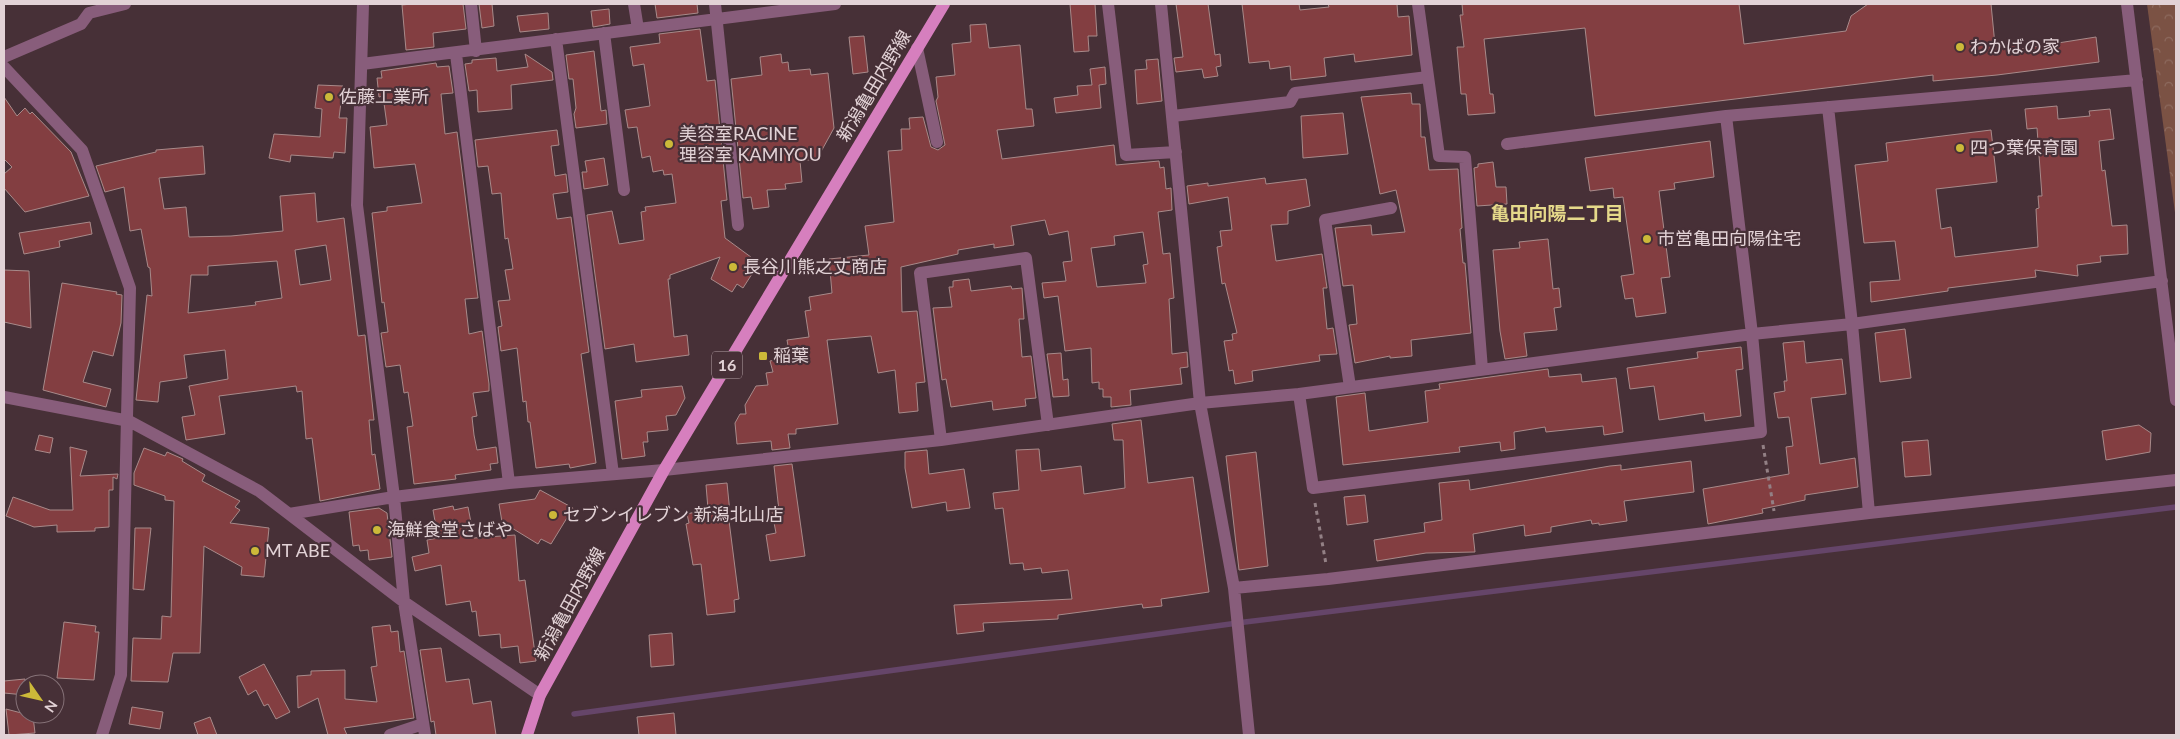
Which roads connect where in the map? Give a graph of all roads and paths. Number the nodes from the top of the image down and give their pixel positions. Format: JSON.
{"nodes":[{"id":1,"x":125,"y":4,"type":"edge"},
{"id":2,"x":363,"y":4,"type":"edge"},
{"id":3,"x":471,"y":4,"type":"edge"},
{"id":4,"x":634,"y":4,"type":"edge"},
{"id":5,"x":715,"y":4,"type":"edge"},
{"id":6,"x":835,"y":4,"type":"edge"},
{"id":7,"x":944,"y":4,"type":"edge"},
{"id":8,"x":1108,"y":4,"type":"edge"},
{"id":9,"x":1161,"y":4,"type":"edge"},
{"id":10,"x":1418,"y":4,"type":"edge"},
{"id":11,"x":2127,"y":4,"type":"edge"},
{"id":12,"x":788,"y":7,"type":"edge"},
{"id":13,"x":717,"y":19,"type":"junction"},
{"id":14,"x":638,"y":29,"type":"junction"},
{"id":15,"x":604,"y":33,"type":"junction"},
{"id":16,"x":556,"y":39,"type":"junction"},
{"id":17,"x":917,"y":48,"type":"junction"},
{"id":18,"x":476,"y":51,"type":"junction"},
{"id":19,"x":456,"y":54,"type":"junction"},
{"id":20,"x":4,"y":57,"type":"edge"},
{"id":21,"x":362,"y":64,"type":"junction"},
{"id":22,"x":4,"y":67,"type":"edge"},
{"id":23,"x":1428,"y":77,"type":"junction"},
{"id":24,"x":2137,"y":80,"type":"junction"},
{"id":25,"x":1828,"y":107,"type":"junction"},
{"id":26,"x":1173,"y":116,"type":"junction"},
{"id":27,"x":1726,"y":116,"type":"junction"},
{"id":28,"x":936,"y":142,"type":"dead end"},
{"id":29,"x":1507,"y":144,"type":"dead end"},
{"id":30,"x":1176,"y":152,"type":"junction"},
{"id":31,"x":624,"y":190,"type":"dead end"},
{"id":32,"x":1391,"y":208,"type":"dead end"},
{"id":33,"x":738,"y":225,"type":"dead end"},
{"id":34,"x":2162,"y":281,"type":"junction"},
{"id":35,"x":1852,"y":324,"type":"junction"},
{"id":36,"x":1752,"y":334,"type":"junction"},
{"id":37,"x":1482,"y":369,"type":"junction"},
{"id":38,"x":1350,"y":387,"type":"junction"},
{"id":39,"x":1299,"y":394,"type":"junction"},
{"id":40,"x":4,"y":397,"type":"edge"},
{"id":41,"x":2176,"y":400,"type":"edge"},
{"id":42,"x":1200,"y":403,"type":"junction"},
{"id":43,"x":128,"y":421,"type":"junction"},
{"id":44,"x":1048,"y":425,"type":"junction"},
{"id":45,"x":1761,"y":432,"type":"junction"},
{"id":46,"x":941,"y":440,"type":"junction"},
{"id":47,"x":664,"y":470,"type":"junction"},
{"id":48,"x":613,"y":474,"type":"junction"},
{"id":49,"x":2176,"y":480,"type":"edge"},
{"id":50,"x":509,"y":483,"type":"junction"},
{"id":51,"x":1313,"y":488,"type":"junction"},
{"id":52,"x":394,"y":497,"type":"junction"},
{"id":53,"x":1869,"y":513,"type":"junction"},
{"id":54,"x":289,"y":514,"type":"junction"},
{"id":55,"x":1777,"y":526,"type":"junction"},
{"id":56,"x":1328,"y":579,"type":"junction"},
{"id":57,"x":1234,"y":588,"type":"junction"},
{"id":58,"x":404,"y":602,"type":"junction"},
{"id":59,"x":540,"y":695,"type":"junction"},
{"id":60,"x":424,"y":730,"type":"edge"},
{"id":61,"x":102,"y":735,"type":"edge"},
{"id":62,"x":390,"y":735,"type":"edge"},
{"id":63,"x":527,"y":735,"type":"edge"},
{"id":64,"x":1249,"y":735,"type":"edge"}],
"edges":[{"from":1,"to":20,"type":"street"},
{"from":2,"to":21,"type":"street"},
{"from":3,"to":18,"type":"street"},
{"from":4,"to":14,"type":"street"},
{"from":5,"to":13,"type":"street"},
{"from":6,"to":12,"type":"street"},
{"from":7,"to":17,"type":"main road","name":"新潟亀田内野線","number":"16"},
{"from":8,"to":30,"type":"street"},
{"from":9,"to":26,"type":"street"},
{"from":10,"to":23,"type":"street"},
{"from":11,"to":24,"type":"street"},
{"from":12,"to":13,"type":"street"},
{"from":13,"to":14,"type":"street"},
{"from":13,"to":33,"type":"street"},
{"from":14,"to":15,"type":"street"},
{"from":15,"to":16,"type":"street"},
{"from":15,"to":31,"type":"street"},
{"from":16,"to":18,"type":"street"},
{"from":16,"to":48,"type":"street"},
{"from":17,"to":28,"type":"street"},
{"from":17,"to":47,"type":"main road","name":"新潟亀田内野線","number":"16"},
{"from":18,"to":19,"type":"street"},
{"from":19,"to":21,"type":"street"},
{"from":19,"to":50,"type":"street"},
{"from":21,"to":52,"type":"street"},
{"from":22,"to":43,"type":"street"},
{"from":23,"to":26,"type":"street"},
{"from":23,"to":37,"type":"street"},
{"from":24,"to":25,"type":"street"},
{"from":24,"to":34,"type":"street"},
{"from":25,"to":27,"type":"street"},
{"from":25,"to":35,"type":"street"},
{"from":26,"to":30,"type":"street"},
{"from":27,"to":29,"type":"street"},
{"from":27,"to":36,"type":"street"},
{"from":30,"to":42,"type":"street"},
{"from":32,"to":38,"type":"street"},
{"from":34,"to":35,"type":"street"},
{"from":34,"to":41,"type":"street"},
{"from":35,"to":36,"type":"street"},
{"from":35,"to":53,"type":"street"},
{"from":36,"to":37,"type":"street"},
{"from":36,"to":45,"type":"street"},
{"from":37,"to":38,"type":"street"},
{"from":38,"to":39,"type":"street"},
{"from":39,"to":42,"type":"street"},
{"from":39,"to":51,"type":"street"},
{"from":40,"to":43,"type":"street"},
{"from":42,"to":44,"type":"street"},
{"from":42,"to":57,"type":"street"},
{"from":43,"to":54,"type":"street"},
{"from":43,"to":61,"type":"street"},
{"from":44,"to":46,"type":"street"},
{"from":44,"to":46,"type":"street"},
{"from":45,"to":51,"type":"street"},
{"from":45,"to":55,"type":"path"},
{"from":46,"to":47,"type":"street"},
{"from":47,"to":48,"type":"street"},
{"from":47,"to":59,"type":"main road","name":"新潟亀田内野線","number":"16"},
{"from":48,"to":50,"type":"street"},
{"from":49,"to":53,"type":"street"},
{"from":50,"to":52,"type":"street"},
{"from":51,"to":56,"type":"path"},
{"from":52,"to":54,"type":"street"},
{"from":52,"to":58,"type":"street"},
{"from":53,"to":55,"type":"street"},
{"from":54,"to":58,"type":"street"},
{"from":55,"to":56,"type":"street"},
{"from":56,"to":57,"type":"street"},
{"from":57,"to":64,"type":"street"},
{"from":58,"to":59,"type":"street"},
{"from":58,"to":60,"type":"street"},
{"from":59,"to":63,"type":"main road","name":"新潟亀田内野線","number":"16"},
{"from":60,"to":62,"type":"street"}]}
